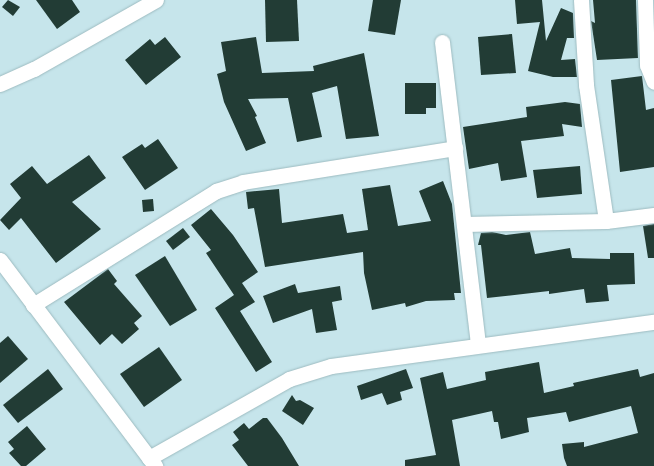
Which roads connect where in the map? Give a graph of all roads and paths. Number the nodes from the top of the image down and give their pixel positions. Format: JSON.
{"nodes":[{"id":1,"x":156,"y":0,"type":"edge"},
{"id":2,"x":581,"y":0,"type":"edge"},
{"id":3,"x":645,"y":0,"type":"edge"},
{"id":4,"x":442,"y":42,"type":"dead end"},
{"id":5,"x":654,"y":82,"type":"edge"},
{"id":6,"x":0,"y":84,"type":"edge"},
{"id":7,"x":455,"y":148,"type":"junction"},
{"id":8,"x":654,"y":215,"type":"edge"},
{"id":9,"x":606,"y":221,"type":"junction"},
{"id":10,"x":464,"y":224,"type":"junction"},
{"id":11,"x":0,"y":260,"type":"edge"},
{"id":12,"x":33,"y":305,"type":"junction"},
{"id":13,"x":654,"y":322,"type":"edge"},
{"id":14,"x":478,"y":345,"type":"junction"},
{"id":15,"x":152,"y":462,"type":"edge"}],
"edges":[{"from":1,"to":6,"type":"street"},
{"from":2,"to":9,"type":"street"},
{"from":3,"to":5,"type":"street"},
{"from":4,"to":7,"type":"street"},
{"from":7,"to":10,"type":"street"},
{"from":7,"to":12,"type":"street"},
{"from":8,"to":9,"type":"street"},
{"from":9,"to":10,"type":"street"},
{"from":10,"to":14,"type":"street"},
{"from":11,"to":12,"type":"street"},
{"from":12,"to":15,"type":"street"},
{"from":13,"to":14,"type":"street"},
{"from":14,"to":15,"type":"street"}]}
